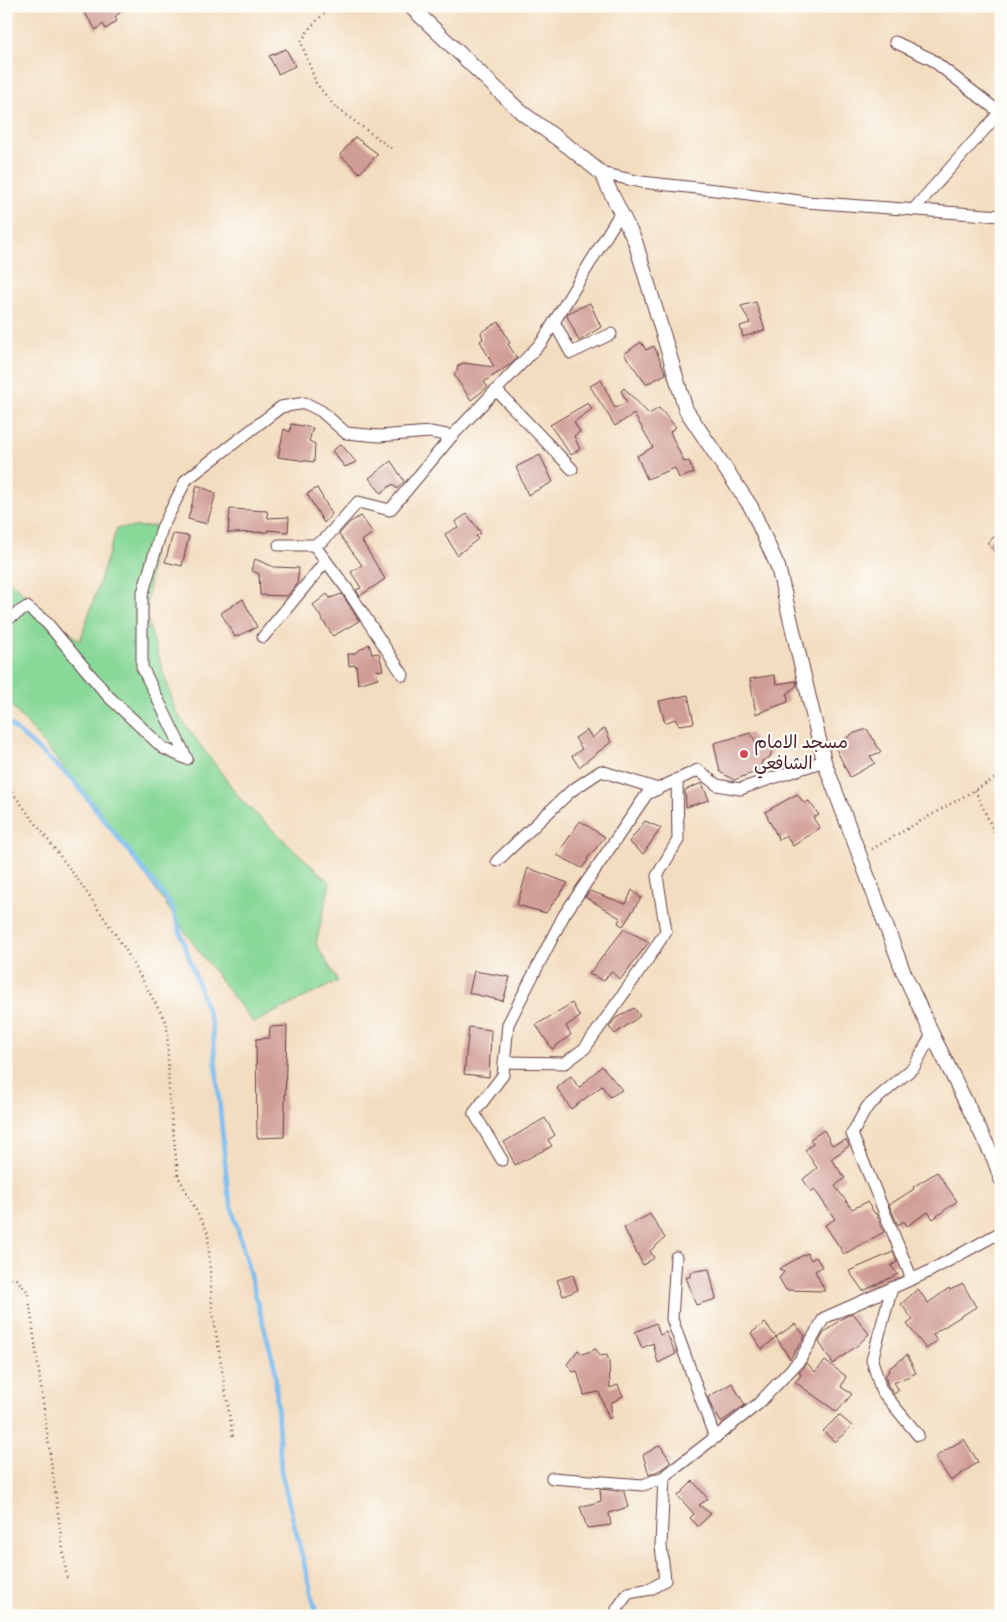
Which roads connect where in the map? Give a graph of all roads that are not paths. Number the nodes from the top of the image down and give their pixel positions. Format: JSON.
{"nodes":[{"id":1,"x":410,"y":6,"type":"edge"},
{"id":2,"x":895,"y":42,"type":"dead end"},
{"id":3,"x":1000,"y":112,"type":"edge"},
{"id":4,"x":600,"y":172,"type":"junction"},
{"id":5,"x":914,"y":210,"type":"junction"},
{"id":6,"x":621,"y":212,"type":"junction"},
{"id":7,"x":1001,"y":216,"type":"edge"},
{"id":8,"x":554,"y":322,"type":"junction"},
{"id":9,"x":611,"y":334,"type":"dead end"},
{"id":10,"x":496,"y":390,"type":"junction"},
{"id":11,"x":452,"y":436,"type":"junction"},
{"id":12,"x":572,"y":469,"type":"dead end"},
{"id":13,"x":279,"y":545,"type":"dead end"},
{"id":14,"x":314,"y":545,"type":"junction"},
{"id":15,"x":326,"y":561,"type":"junction"},
{"id":16,"x":6,"y":620,"type":"edge"},
{"id":17,"x":263,"y":637,"type":"dead end"},
{"id":18,"x":403,"y":675,"type":"dead end"},
{"id":19,"x":824,"y":761,"type":"junction"},
{"id":20,"x":677,"y":780,"type":"junction"},
{"id":21,"x":658,"y":789,"type":"junction"},
{"id":22,"x":497,"y":861,"type":"dead end"},
{"id":23,"x":932,"y":1034,"type":"junction"},
{"id":24,"x":504,"y":1062,"type":"junction"},
{"id":25,"x":502,"y":1160,"type":"dead end"},
{"id":26,"x":1001,"y":1179,"type":"edge"},
{"id":27,"x":1001,"y":1232,"type":"edge"},
{"id":28,"x":676,"y":1257,"type":"dead end"},
{"id":29,"x":912,"y":1279,"type":"junction"},
{"id":30,"x":892,"y":1288,"type":"junction"},
{"id":31,"x":918,"y":1435,"type":"dead end"},
{"id":32,"x":715,"y":1438,"type":"junction"},
{"id":33,"x":664,"y":1477,"type":"junction"},
{"id":34,"x":552,"y":1478,"type":"dead end"},
{"id":35,"x":618,"y":1616,"type":"edge"}],
"edges":[{"from":1,"to":4,"type":"street"},
{"from":2,"to":3,"type":"street"},
{"from":3,"to":5,"type":"street"},
{"from":4,"to":5,"type":"street"},
{"from":4,"to":6,"type":"street"},
{"from":5,"to":7,"type":"street"},
{"from":6,"to":8,"type":"street"},
{"from":6,"to":19,"type":"street"},
{"from":8,"to":9,"type":"street"},
{"from":8,"to":10,"type":"street"},
{"from":10,"to":11,"type":"street"},
{"from":10,"to":12,"type":"street"},
{"from":11,"to":14,"type":"street"},
{"from":11,"to":16,"type":"street"},
{"from":13,"to":14,"type":"street"},
{"from":14,"to":15,"type":"street"},
{"from":15,"to":17,"type":"street"},
{"from":15,"to":18,"type":"street"},
{"from":19,"to":20,"type":"street"},
{"from":19,"to":23,"type":"street"},
{"from":20,"to":21,"type":"street"},
{"from":20,"to":24,"type":"street"},
{"from":21,"to":22,"type":"street"},
{"from":21,"to":24,"type":"street"},
{"from":23,"to":26,"type":"street"},
{"from":23,"to":29,"type":"street"},
{"from":24,"to":25,"type":"street"},
{"from":27,"to":29,"type":"street"},
{"from":28,"to":32,"type":"street"},
{"from":29,"to":30,"type":"street"},
{"from":30,"to":31,"type":"street"},
{"from":30,"to":32,"type":"street"},
{"from":32,"to":33,"type":"street"},
{"from":33,"to":34,"type":"street"},
{"from":33,"to":35,"type":"street"}]}
